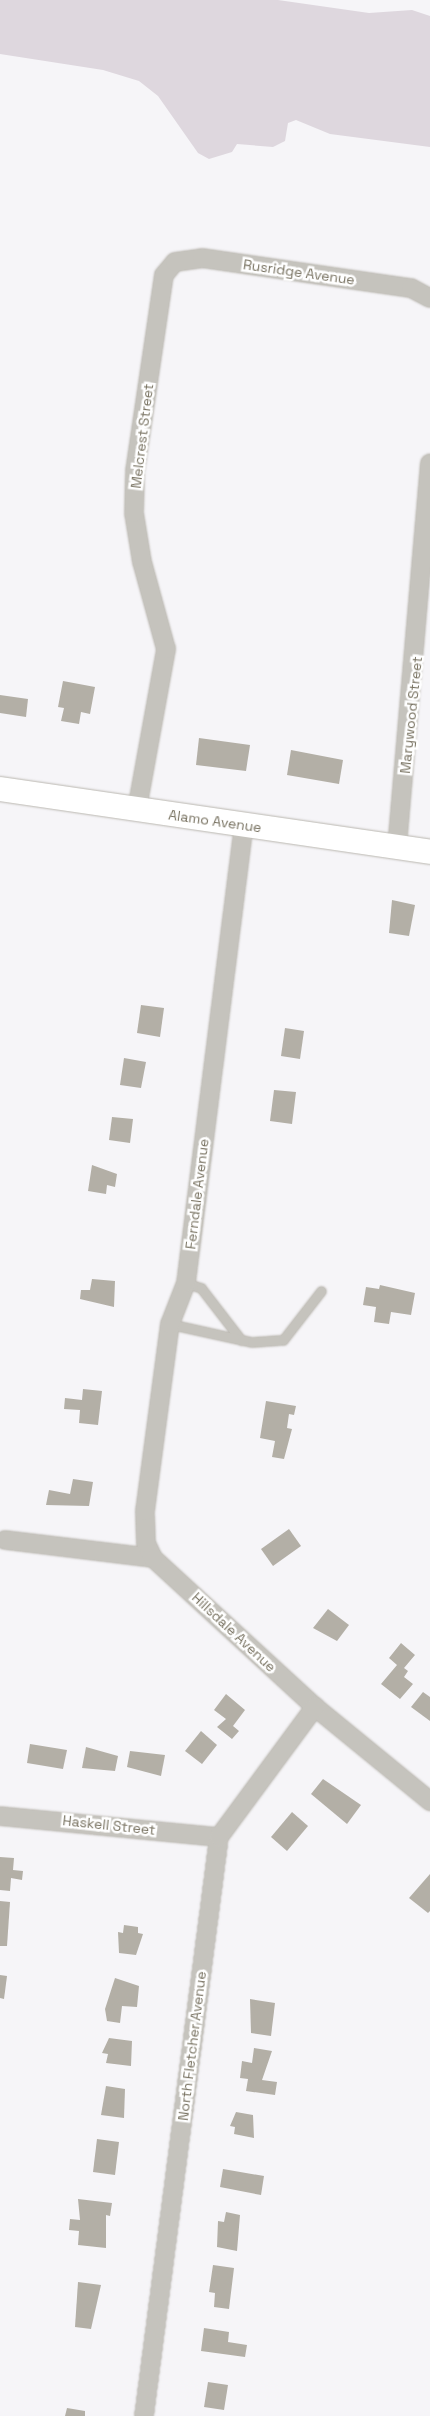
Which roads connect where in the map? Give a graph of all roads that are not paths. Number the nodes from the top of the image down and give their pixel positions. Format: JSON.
{"nodes":[{"id":1,"x":169,"y":268,"type":"joint"},
{"id":2,"x":430,"y":298,"type":"edge"},
{"id":3,"x":430,"y":463,"type":"edge"},
{"id":4,"x":0,"y":790,"type":"edge"},
{"id":5,"x":136,"y":810,"type":"junction"},
{"id":6,"x":244,"y":824,"type":"junction"},
{"id":7,"x":397,"y":847,"type":"junction"},
{"id":8,"x":430,"y":852,"type":"edge"},
{"id":9,"x":186,"y":1283,"type":"junction"},
{"id":10,"x":321,"y":1291,"type":"dead end"},
{"id":11,"x":170,"y":1324,"type":"junction"},
{"id":12,"x":241,"y":1340,"type":"junction"},
{"id":13,"x":5,"y":1540,"type":"dead end"},
{"id":14,"x":153,"y":1558,"type":"junction"},
{"id":15,"x":315,"y":1707,"type":"junction"},
{"id":16,"x":430,"y":1801,"type":"edge"},
{"id":17,"x":0,"y":1816,"type":"edge"},
{"id":18,"x":219,"y":1837,"type":"junction"},
{"id":19,"x":144,"y":2416,"type":"edge"}],
"edges":[{"from":1,"to":2,"type":"street","name":"Rusridge Avenue"},
{"from":1,"to":5,"type":"street","name":"Melcrest Street"},
{"from":3,"to":7,"type":"street","name":"Marywood Street"},
{"from":4,"to":5,"type":"street","name":"Alamo Avenue"},
{"from":5,"to":6,"type":"street","name":"Alamo Avenue"},
{"from":6,"to":7,"type":"street","name":"Alamo Avenue"},
{"from":6,"to":9,"type":"street","name":"Ferndale Avenue"},
{"from":7,"to":8,"type":"street","name":"Alamo Avenue"},
{"from":9,"to":11,"type":"street","name":"Ferndale Avenue"},
{"from":9,"to":12,"type":"lane"},
{"from":10,"to":12,"type":"lane"},
{"from":11,"to":12,"type":"lane"},
{"from":11,"to":14,"type":"street","name":"Ferndale Avenue"},
{"from":13,"to":14,"type":"street"},
{"from":14,"to":15,"type":"street","name":"Hillsdale Avenue"},
{"from":15,"to":16,"type":"street","name":"Hillsdale Avenue"},
{"from":15,"to":18,"type":"street","name":"North Fletcher Avenue"},
{"from":17,"to":18,"type":"street","name":"Haskell Street"},
{"from":18,"to":19,"type":"street","name":"North Fletcher Avenue"}]}
